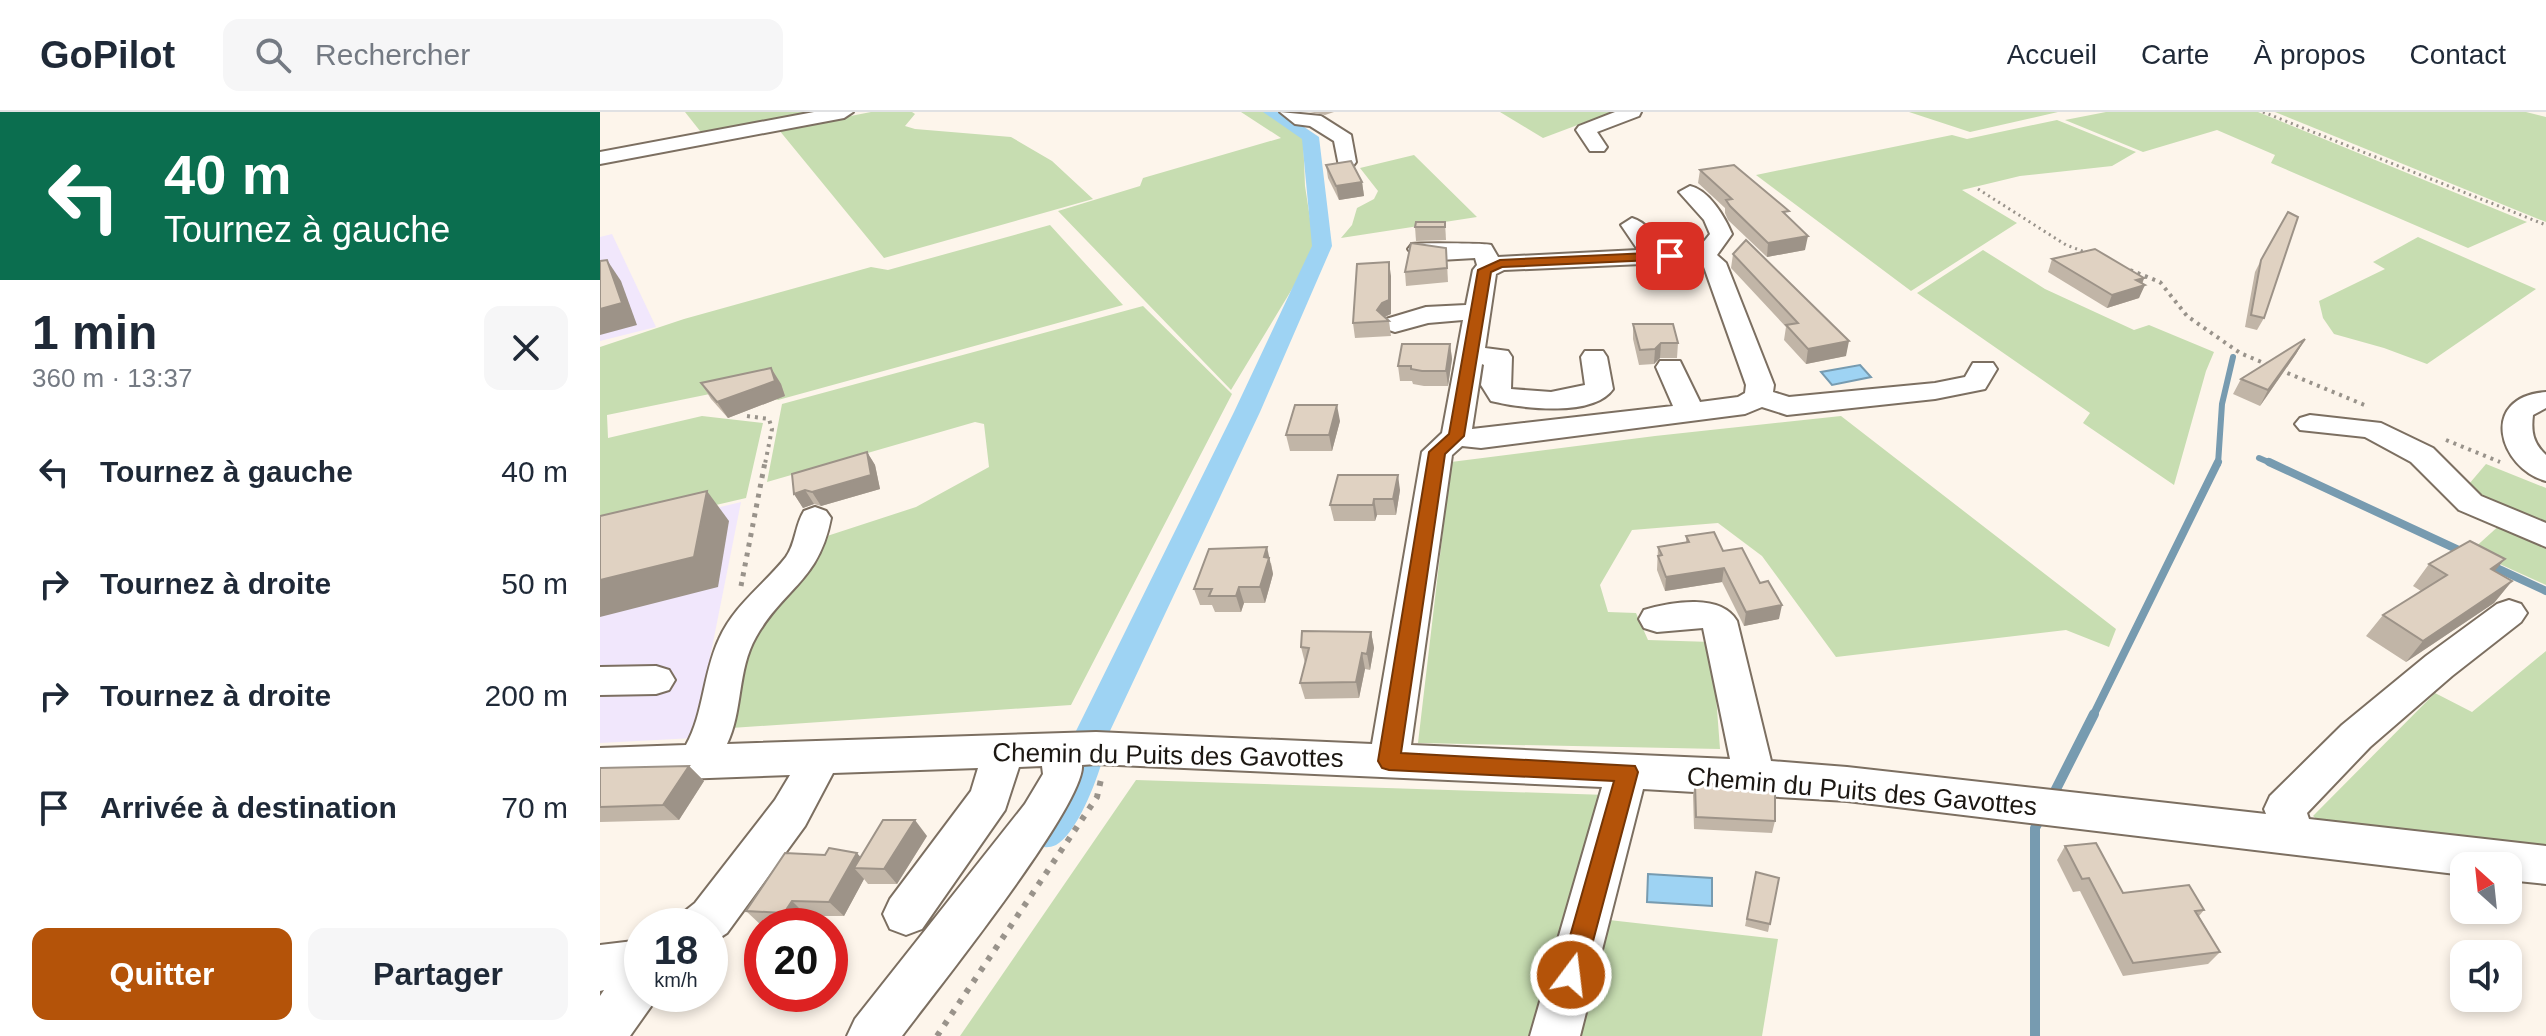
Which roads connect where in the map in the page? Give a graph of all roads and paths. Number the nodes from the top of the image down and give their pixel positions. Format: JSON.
{"nodes":[{"id":1,"x":844,"y":112,"type":"edge"},
{"id":2,"x":1289,"y":112,"type":"edge"},
{"id":3,"x":1632,"y":112,"type":"edge"},
{"id":4,"x":2263,"y":112,"type":"edge"},
{"id":5,"x":1597,"y":147,"type":"dead end"},
{"id":6,"x":600,"y":158,"type":"edge"},
{"id":7,"x":1346,"y":162,"type":"edge"},
{"id":8,"x":1978,"y":189,"type":"dead end"},
{"id":9,"x":1690,"y":192,"type":"dead end"},
{"id":10,"x":1632,"y":225,"type":"dead end"},
{"id":11,"x":2546,"y":225,"type":"edge"},
{"id":12,"x":1420,"y":249,"type":"edge"},
{"id":13,"x":2093,"y":255,"type":"edge"},
{"id":14,"x":1652,"y":257,"type":"junction"},
{"id":15,"x":1704,"y":257,"type":"junction"},
{"id":16,"x":1490,"y":266,"type":"junction"},
{"id":17,"x":2120,"y":266,"type":"edge"},
{"id":18,"x":1478,"y":312,"type":"junction"},
{"id":19,"x":1395,"y":324,"type":"dead end"},
{"id":20,"x":1470,"y":356,"type":"junction"},
{"id":21,"x":1594,"y":357,"type":"dead end"},
{"id":22,"x":1670,"y":367,"type":"dead end"},
{"id":23,"x":1983,"y":369,"type":"dead end"},
{"id":24,"x":1759,"y":397,"type":"junction"},
{"id":25,"x":2546,"y":400,"type":"edge"},
{"id":26,"x":2372,"y":408,"type":"dead end"},
{"id":27,"x":1690,"y":412,"type":"junction"},
{"id":28,"x":747,"y":416,"type":"dead end"},
{"id":29,"x":2310,"y":424,"type":"dead end"},
{"id":30,"x":1456,"y":436,"type":"junction"},
{"id":31,"x":2445,"y":439,"type":"dead end"},
{"id":32,"x":2503,"y":464,"type":"dead end"},
{"id":33,"x":2546,"y":471,"type":"edge"},
{"id":34,"x":815,"y":518,"type":"dead end"},
{"id":35,"x":2546,"y":536,"type":"edge"},
{"id":36,"x":2509,"y":613,"type":"dead end"},
{"id":37,"x":1657,"y":619,"type":"dead end"},
{"id":38,"x":737,"y":638,"type":"junction"},
{"id":39,"x":656,"y":680,"type":"dead end"},
{"id":40,"x":600,"y":681,"type":"edge"},
{"id":41,"x":1078,"y":749,"type":"junction"},
{"id":42,"x":1003,"y":750,"type":"junction"},
{"id":43,"x":822,"y":756,"type":"junction"},
{"id":44,"x":698,"y":761,"type":"junction"},
{"id":45,"x":1389,"y":761,"type":"junction"},
{"id":46,"x":600,"y":765,"type":"edge"},
{"id":47,"x":1627,"y":772,"type":"junction"},
{"id":48,"x":1754,"y":777,"type":"junction"},
{"id":49,"x":2294,"y":836,"type":"junction"},
{"id":50,"x":2546,"y":865,"type":"edge"},
{"id":51,"x":719,"y":908,"type":"edge"},
{"id":52,"x":906,"y":914,"type":"dead end"},
{"id":53,"x":624,"y":965,"type":"edge"},
{"id":54,"x":600,"y":968,"type":"edge"},
{"id":55,"x":624,"y":1003,"type":"edge"},
{"id":56,"x":605,"y":1036,"type":"edge"},
{"id":57,"x":872,"y":1036,"type":"edge"},
{"id":58,"x":937,"y":1036,"type":"edge"},
{"id":59,"x":1555,"y":1036,"type":"edge"}],
"edges":[{"from":1,"to":6,"type":"street"},
{"from":2,"to":7,"type":"street"},
{"from":3,"to":5,"type":"street"},
{"from":4,"to":11,"type":"path"},
{"from":8,"to":13,"type":"path"},
{"from":9,"to":15,"type":"street"},
{"from":10,"to":14,"type":"street"},
{"from":12,"to":16,"type":"street"},
{"from":14,"to":15,"type":"street"},
{"from":14,"to":16,"type":"street"},
{"from":15,"to":24,"type":"street"},
{"from":16,"to":18,"type":"street"},
{"from":17,"to":26,"type":"path"},
{"from":18,"to":19,"type":"street"},
{"from":18,"to":20,"type":"street"},
{"from":20,"to":21,"type":"street"},
{"from":20,"to":30,"type":"street"},
{"from":22,"to":27,"type":"street"},
{"from":23,"to":24,"type":"street"},
{"from":24,"to":27,"type":"street"},
{"from":25,"to":33,"type":"street"},
{"from":27,"to":30,"type":"street"},
{"from":28,"to":38,"type":"path"},
{"from":29,"to":35,"type":"street"},
{"from":30,"to":45,"type":"street"},
{"from":31,"to":32,"type":"path"},
{"from":34,"to":38,"type":"street"},
{"from":36,"to":49,"type":"street"},
{"from":37,"to":48,"type":"street"},
{"from":38,"to":44,"type":"street"},
{"from":39,"to":40,"type":"street"},
{"from":41,"to":42,"type":"street","name":"Chemin du Puits des Gavottes"},
{"from":41,"to":45,"type":"street","name":"Chemin du Puits des Gavottes"},
{"from":41,"to":57,"type":"street"},
{"from":41,"to":58,"type":"path"},
{"from":42,"to":43,"type":"street","name":"Chemin du Puits des Gavottes"},
{"from":42,"to":52,"type":"street"},
{"from":43,"to":44,"type":"street","name":"Chemin du Puits des Gavottes"},
{"from":43,"to":51,"type":"street"},
{"from":44,"to":46,"type":"street","name":"Chemin du Puits des Gavottes"},
{"from":45,"to":47,"type":"street","name":"Chemin du Puits des Gavottes"},
{"from":47,"to":48,"type":"street","name":"Chemin du Puits des Gavottes"},
{"from":47,"to":59,"type":"street"},
{"from":48,"to":49,"type":"street","name":"Chemin du Puits des Gavottes"},
{"from":49,"to":50,"type":"street","name":"Chemin du Puits des Gavottes"},
{"from":53,"to":54,"type":"street"},
{"from":55,"to":56,"type":"street"}]}
